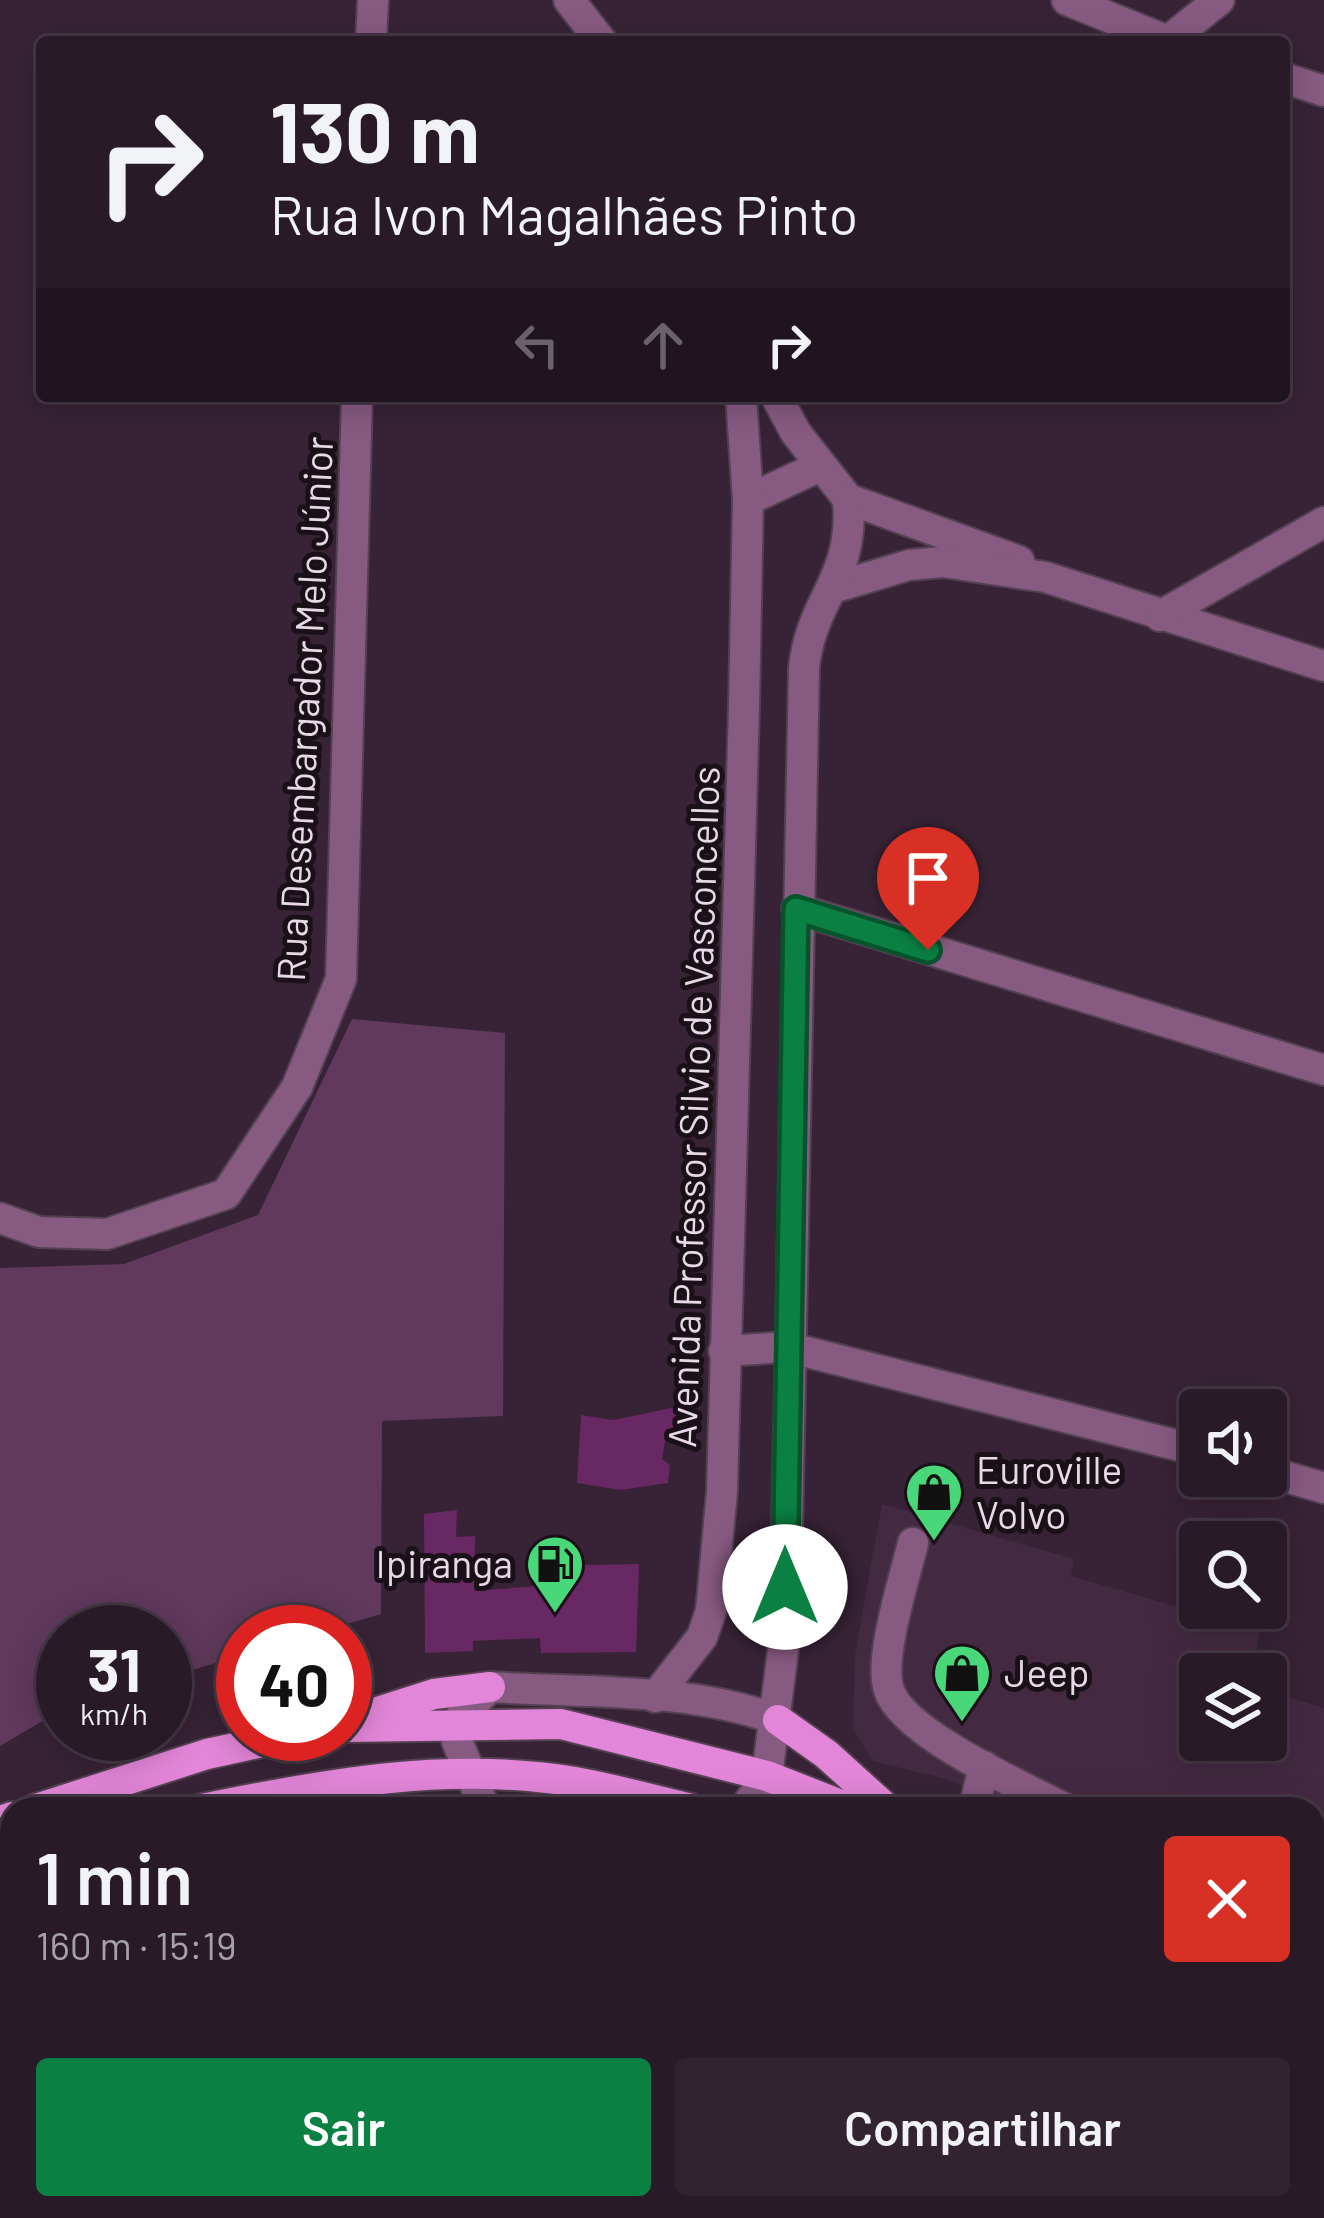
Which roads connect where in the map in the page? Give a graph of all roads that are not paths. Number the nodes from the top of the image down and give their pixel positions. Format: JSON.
{"nodes":[{"id":1,"x":569,"y":0,"type":"edge"},
{"id":2,"x":1067,"y":0,"type":"edge"},
{"id":3,"x":1219,"y":0,"type":"edge"},
{"id":4,"x":373,"y":3,"type":"edge"},
{"id":5,"x":371,"y":36,"type":"edge"},
{"id":6,"x":597,"y":36,"type":"edge"},
{"id":7,"x":1154,"y":36,"type":"edge"},
{"id":8,"x":1176,"y":36,"type":"edge"},
{"id":9,"x":1290,"y":80,"type":"edge"},
{"id":10,"x":1324,"y":91,"type":"edge"},
{"id":11,"x":358,"y":402,"type":"edge"},
{"id":12,"x":741,"y":402,"type":"edge"},
{"id":13,"x":780,"y":402,"type":"edge"},
{"id":14,"x":820,"y":466,"type":"junction"},
{"id":15,"x":848,"y":499,"type":"junction"},
{"id":16,"x":748,"y":500,"type":"junction"},
{"id":17,"x":1324,"y":522,"type":"edge"},
{"id":18,"x":1045,"y":577,"type":"junction"},
{"id":19,"x":836,"y":587,"type":"junction"},
{"id":20,"x":1160,"y":616,"type":"junction"},
{"id":21,"x":1324,"y":666,"type":"edge"},
{"id":22,"x":796,"y":909,"type":"junction"},
{"id":23,"x":1324,"y":1070,"type":"edge"},
{"id":24,"x":0,"y":1218,"type":"edge"},
{"id":25,"x":787,"y":1347,"type":"junction"},
{"id":26,"x":724,"y":1351,"type":"junction"},
{"id":27,"x":1179,"y":1446,"type":"edge"},
{"id":28,"x":1287,"y":1477,"type":"edge"},
{"id":29,"x":1324,"y":1488,"type":"edge"},
{"id":30,"x":913,"y":1543,"type":"dead end"},
{"id":31,"x":490,"y":1688,"type":"junction"},
{"id":32,"x":655,"y":1696,"type":"junction"},
{"id":33,"x":372,"y":1716,"type":"edge"},
{"id":34,"x":778,"y":1720,"type":"junction"},
{"id":35,"x":459,"y":1722,"type":"junction"},
{"id":36,"x":372,"y":1724,"type":"edge"},
{"id":37,"x":216,"y":1752,"type":"edge"},
{"id":38,"x":984,"y":1766,"type":"junction"},
{"id":39,"x":468,"y":1775,"type":"junction"},
{"id":40,"x":767,"y":1776,"type":"junction"},
{"id":41,"x":74,"y":1797,"type":"edge"},
{"id":42,"x":259,"y":1797,"type":"edge"},
{"id":43,"x":479,"y":1797,"type":"edge"},
{"id":44,"x":639,"y":1797,"type":"edge"},
{"id":45,"x":752,"y":1797,"type":"edge"},
{"id":46,"x":820,"y":1797,"type":"edge"},
{"id":47,"x":874,"y":1797,"type":"edge"},
{"id":48,"x":977,"y":1797,"type":"edge"},
{"id":49,"x":1043,"y":1797,"type":"edge"}],
"edges":[{"from":1,"to":6,"type":"street"},
{"from":2,"to":7,"type":"street"},
{"from":3,"to":8,"type":"street"},
{"from":4,"to":5,"type":"street"},
{"from":9,"to":10,"type":"street"},
{"from":11,"to":24,"type":"street","name":"Rua Desembargador Melo Júnior"},
{"from":12,"to":16,"type":"street","name":"Avenida Professor Silvio de Vasconcellos"},
{"from":13,"to":14,"type":"street"},
{"from":14,"to":15,"type":"street"},
{"from":14,"to":16,"type":"street"},
{"from":15,"to":18,"type":"street"},
{"from":15,"to":19,"type":"street"},
{"from":16,"to":26,"type":"street","name":"Avenida Professor Silvio de Vasconcellos"},
{"from":17,"to":20,"type":"street"},
{"from":18,"to":19,"type":"street"},
{"from":18,"to":20,"type":"street"},
{"from":19,"to":22,"type":"street"},
{"from":20,"to":21,"type":"street"},
{"from":22,"to":23,"type":"street"},
{"from":22,"to":25,"type":"street"},
{"from":25,"to":26,"type":"street"},
{"from":25,"to":27,"type":"street"},
{"from":25,"to":34,"type":"street"},
{"from":26,"to":32,"type":"street","name":"Avenida Professor Silvio de Vasconcellos"},
{"from":28,"to":29,"type":"street"},
{"from":30,"to":38,"type":"street"},
{"from":31,"to":32,"type":"street"},
{"from":31,"to":33,"type":"main road"},
{"from":31,"to":35,"type":"street"},
{"from":32,"to":34,"type":"street"},
{"from":34,"to":40,"type":"street"},
{"from":34,"to":47,"type":"main road"},
{"from":35,"to":36,"type":"main road"},
{"from":35,"to":39,"type":"street"},
{"from":35,"to":40,"type":"main road"},
{"from":37,"to":41,"type":"main road"},
{"from":38,"to":48,"type":"street"},
{"from":38,"to":49,"type":"street"},
{"from":39,"to":42,"type":"main road"},
{"from":39,"to":43,"type":"street"},
{"from":39,"to":44,"type":"main road"},
{"from":40,"to":45,"type":"street"},
{"from":40,"to":46,"type":"main road"}]}
